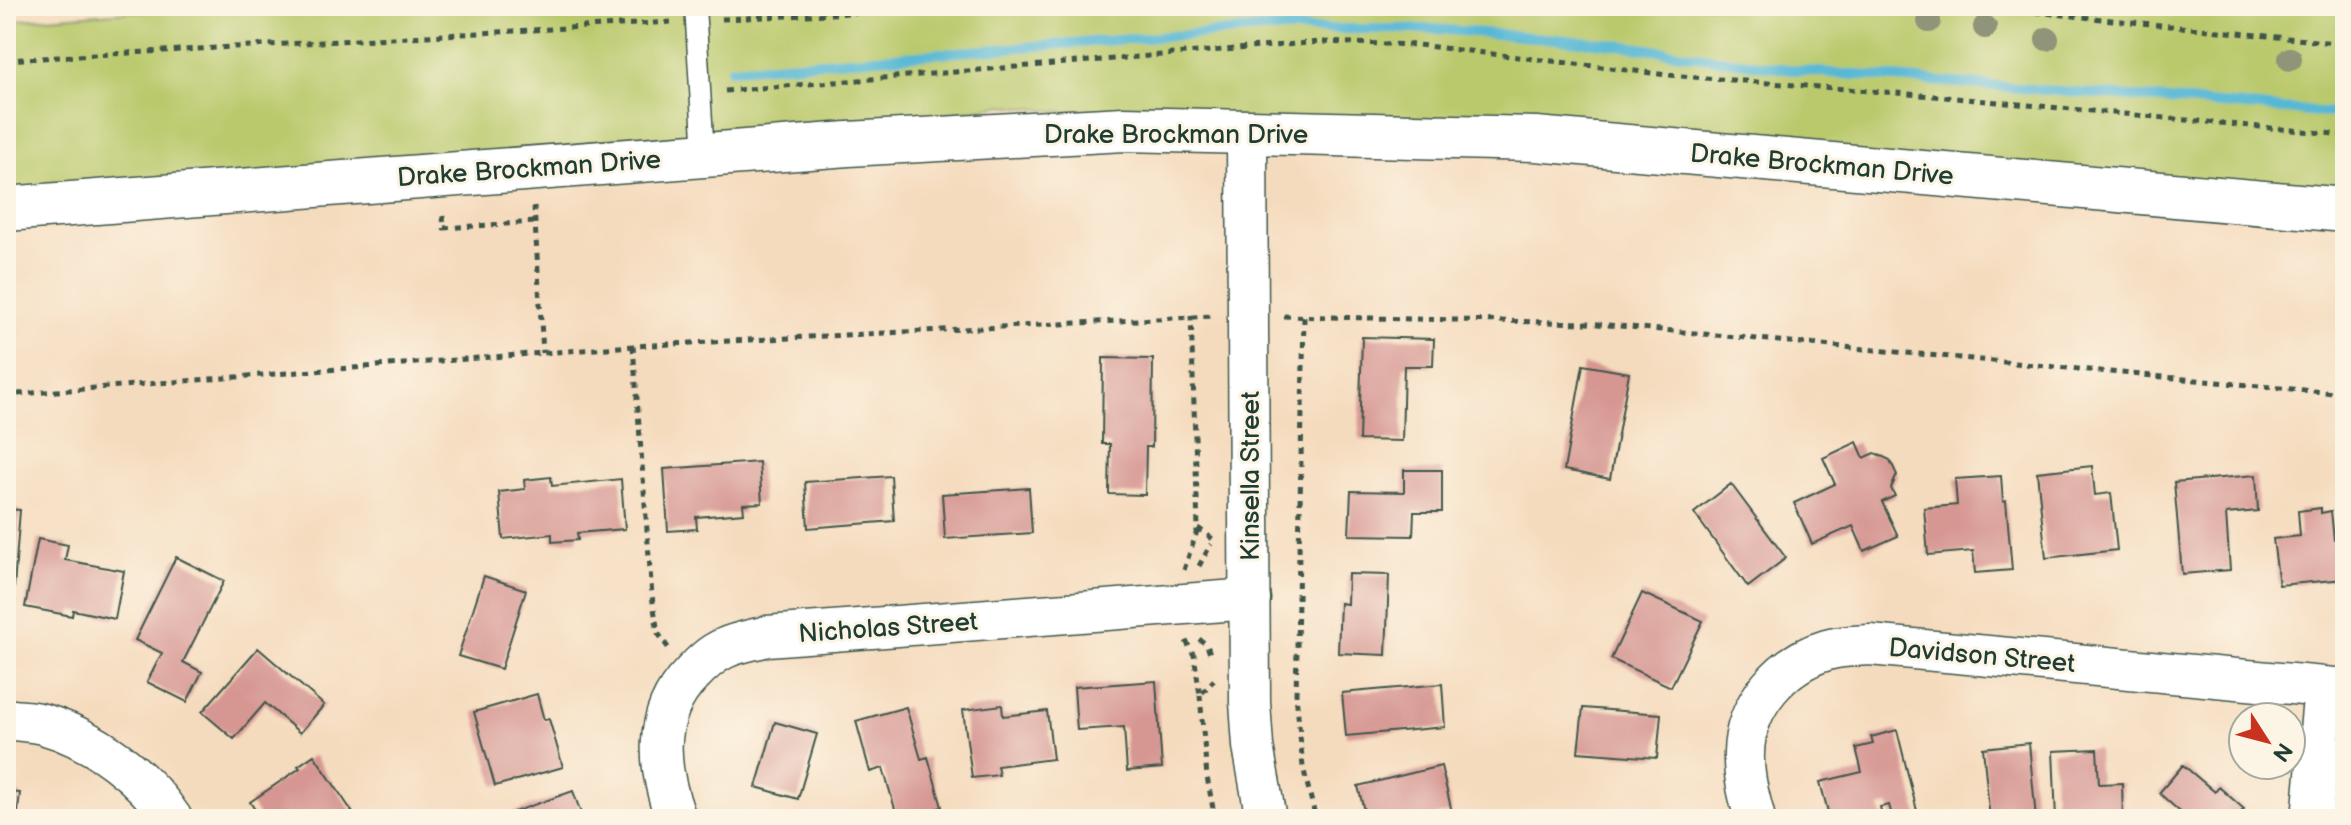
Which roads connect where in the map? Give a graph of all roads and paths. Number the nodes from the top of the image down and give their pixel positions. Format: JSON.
{"nodes":[{"id":1,"x":1000,"y":6,"type":"edge"},
{"id":2,"x":1976,"y":6,"type":"edge"},
{"id":3,"x":695,"y":13,"type":"edge"},
{"id":4,"x":2345,"y":44,"type":"edge"},
{"id":5,"x":6,"y":60,"type":"edge"},
{"id":6,"x":700,"y":94,"type":"junction"},
{"id":7,"x":1247,"y":133,"type":"junction"},
{"id":8,"x":2345,"y":135,"type":"edge"},
{"id":9,"x":704,"y":155,"type":"junction"},
{"id":10,"x":532,"y":168,"type":"junction"},
{"id":11,"x":6,"y":209,"type":"edge"},
{"id":12,"x":2345,"y":210,"type":"edge"},
{"id":13,"x":443,"y":216,"type":"dead end"},
{"id":14,"x":535,"y":222,"type":"junction"},
{"id":15,"x":633,"y":346,"type":"junction"},
{"id":16,"x":543,"y":353,"type":"junction"},
{"id":17,"x":2345,"y":394,"type":"edge"},
{"id":18,"x":6,"y":395,"type":"edge"},
{"id":19,"x":1198,"y":528,"type":"junction"},
{"id":20,"x":1212,"y":540,"type":"dead end"},
{"id":21,"x":1183,"y":573,"type":"dead end"},
{"id":22,"x":1250,"y":599,"type":"junction"},
{"id":23,"x":1191,"y":632,"type":"dead end"},
{"id":24,"x":1183,"y":637,"type":"dead end"},
{"id":25,"x":1214,"y":666,"type":"dead end"},
{"id":26,"x":694,"y":671,"type":"junction"},
{"id":27,"x":1217,"y":677,"type":"dead end"},
{"id":28,"x":2334,"y":688,"type":"edge"},
{"id":29,"x":1200,"y":695,"type":"junction"},
{"id":30,"x":6,"y":719,"type":"edge"},
{"id":31,"x":172,"y":819,"type":"edge"},
{"id":32,"x":676,"y":819,"type":"edge"},
{"id":33,"x":1215,"y":819,"type":"edge"},
{"id":34,"x":1266,"y":819,"type":"edge"},
{"id":35,"x":1316,"y":819,"type":"edge"},
{"id":36,"x":1755,"y":819,"type":"edge"},
{"id":37,"x":2312,"y":819,"type":"edge"}],
"edges":[{"from":1,"to":3,"type":"path"},
{"from":2,"to":4,"type":"path"},
{"from":3,"to":5,"type":"path"},
{"from":3,"to":6,"type":"lane"},
{"from":6,"to":8,"type":"path"},
{"from":6,"to":9,"type":"lane"},
{"from":7,"to":9,"type":"main road","name":"Drake Brockman Drive"},
{"from":7,"to":12,"type":"main road","name":"Drake Brockman Drive"},
{"from":7,"to":22,"type":"street","name":"Kinsella Street"},
{"from":9,"to":10,"type":"main road","name":"Drake Brockman Drive"},
{"from":10,"to":11,"type":"main road","name":"Drake Brockman Drive"},
{"from":10,"to":14,"type":"path"},
{"from":13,"to":14,"type":"path"},
{"from":14,"to":16,"type":"path"},
{"from":15,"to":16,"type":"path"},
{"from":15,"to":19,"type":"path"},
{"from":15,"to":26,"type":"path"},
{"from":16,"to":18,"type":"path"},
{"from":17,"to":35,"type":"path"},
{"from":19,"to":20,"type":"path"},
{"from":19,"to":21,"type":"path"},
{"from":22,"to":26,"type":"street","name":"Nicholas Street"},
{"from":22,"to":34,"type":"street","name":"Kinsella Street"},
{"from":23,"to":25,"type":"path"},
{"from":24,"to":29,"type":"path"},
{"from":26,"to":32,"type":"street","name":"Nicholas Street"},
{"from":27,"to":29,"type":"path"},
{"from":28,"to":36,"type":"street","name":"Davidson Street"},
{"from":28,"to":37,"type":"street"},
{"from":29,"to":33,"type":"path"},
{"from":30,"to":31,"type":"street"}]}
